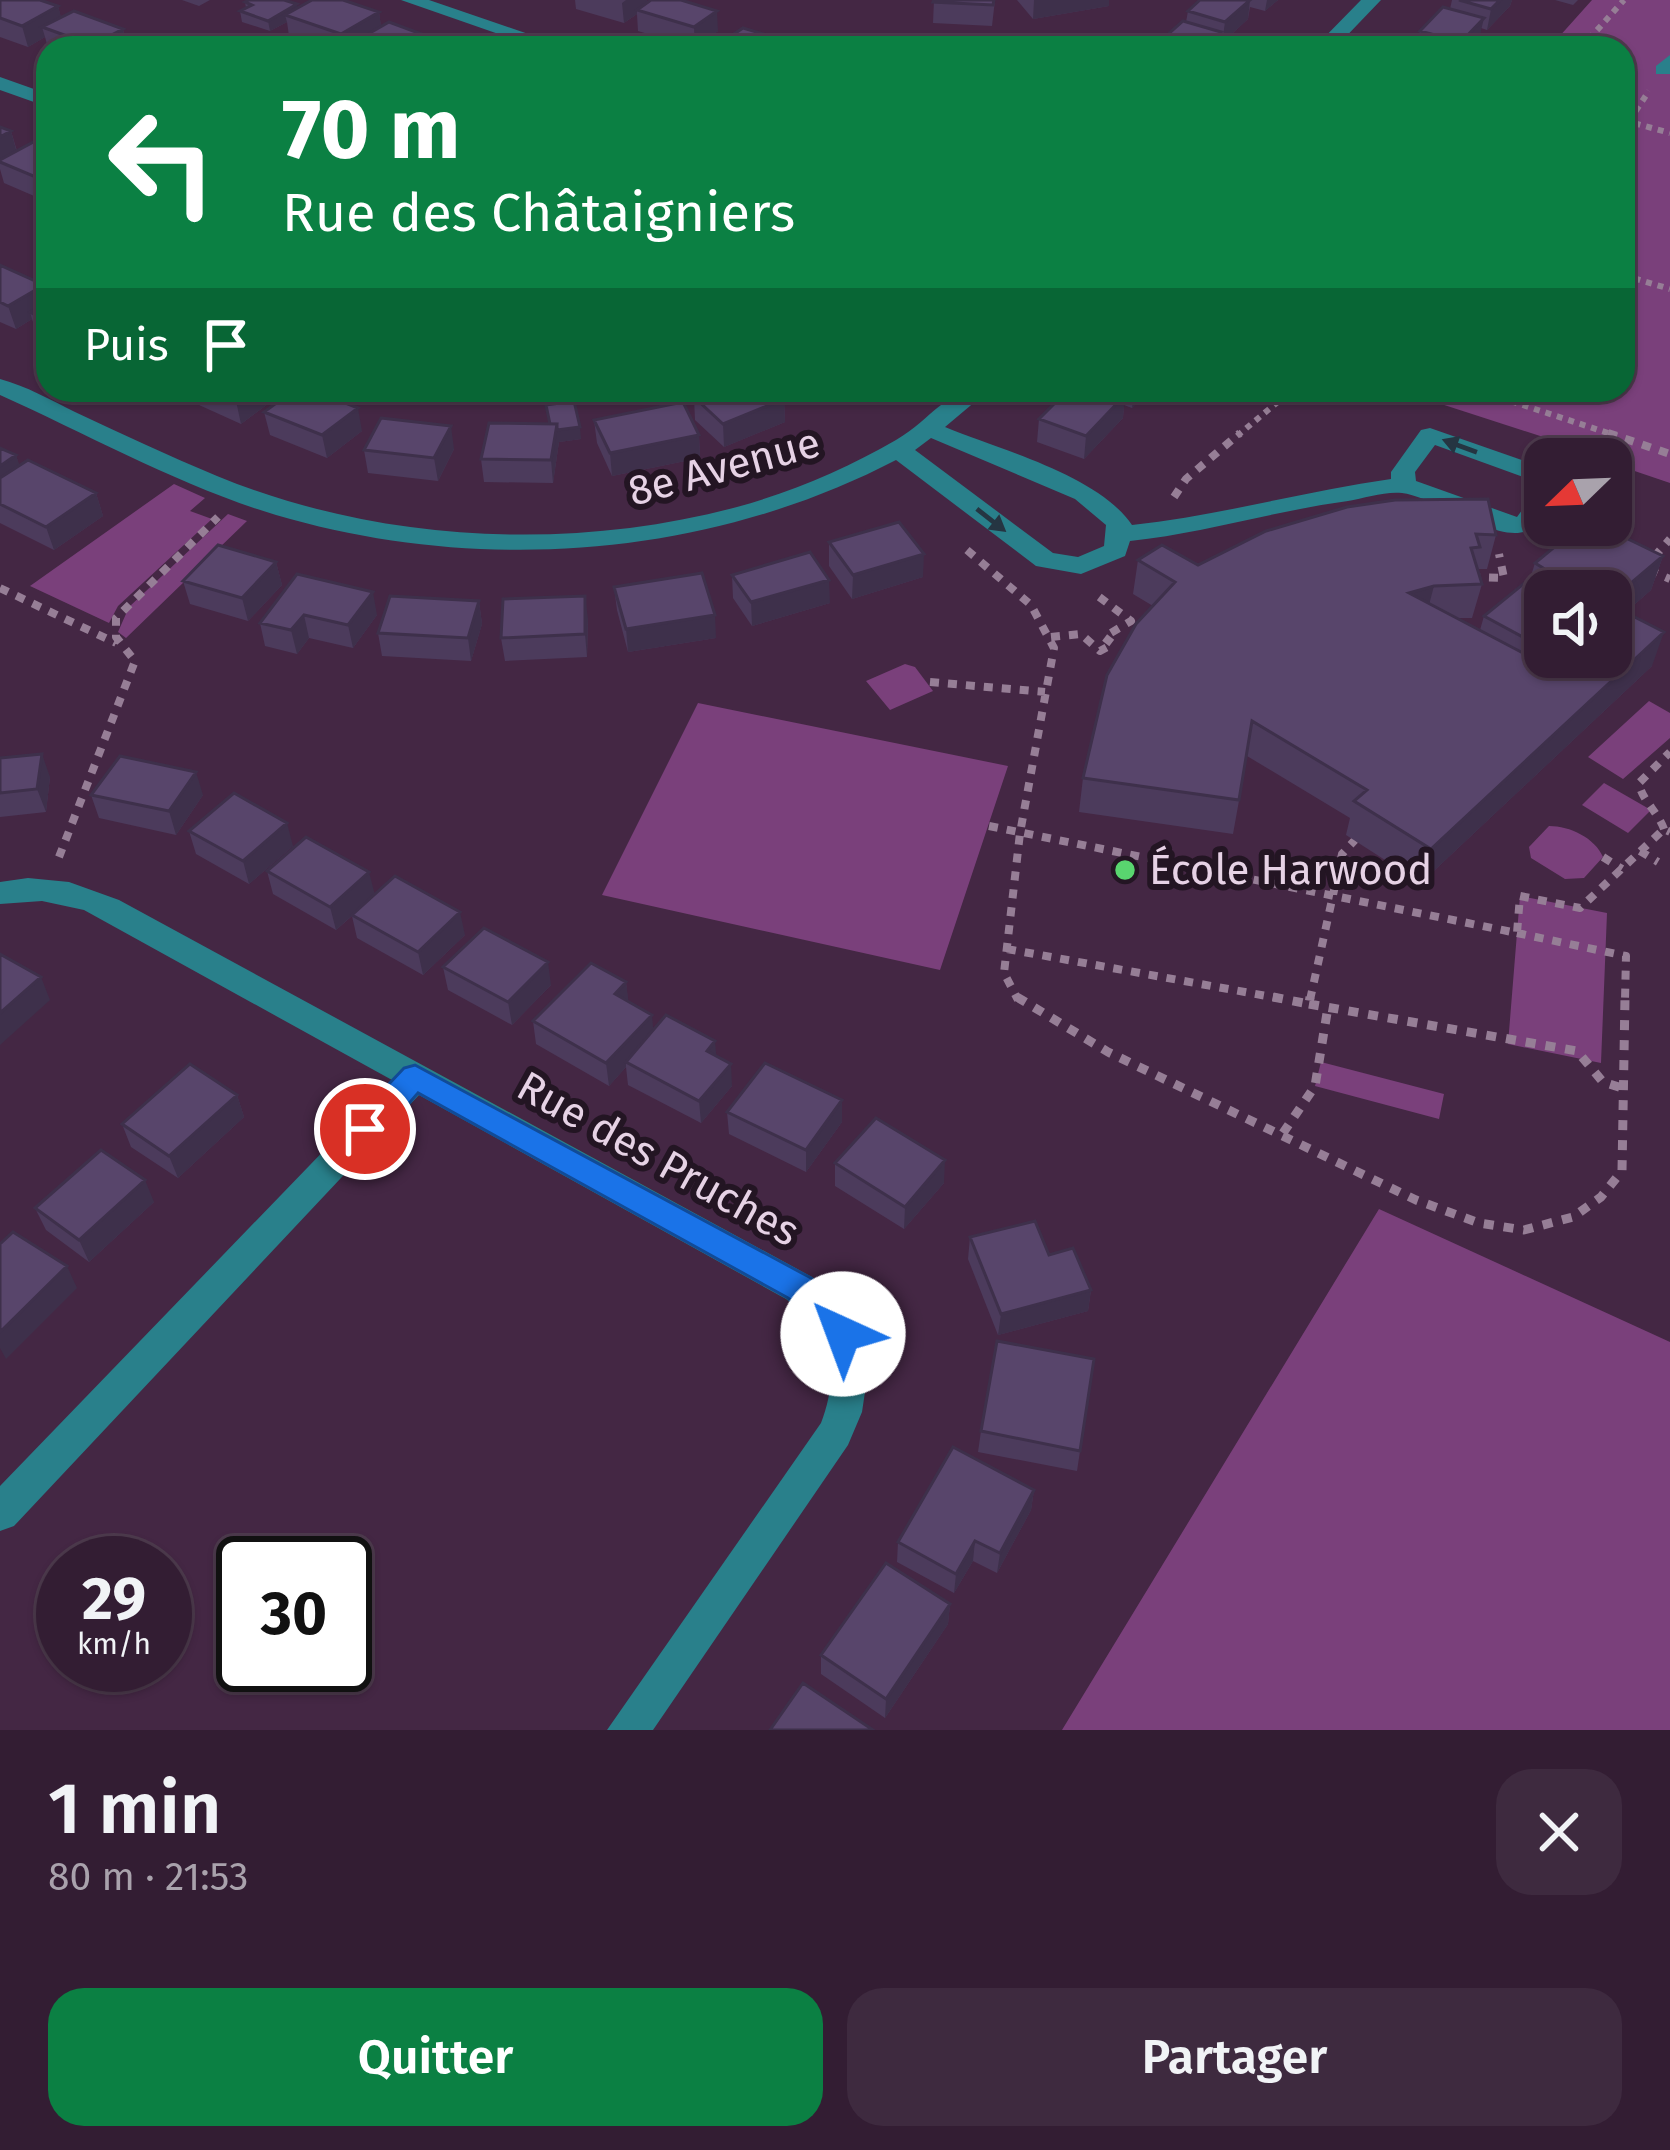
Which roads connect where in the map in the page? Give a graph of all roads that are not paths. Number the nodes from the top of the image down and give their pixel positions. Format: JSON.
{"nodes":[{"id":1,"x":410,"y":0,"type":"edge"},
{"id":2,"x":1372,"y":0,"type":"edge"},
{"id":3,"x":522,"y":36,"type":"edge"},
{"id":4,"x":1336,"y":36,"type":"edge"},
{"id":5,"x":0,"y":83,"type":"edge"},
{"id":6,"x":36,"y":96,"type":"edge"},
{"id":7,"x":0,"y":386,"type":"edge"},
{"id":8,"x":963,"y":402,"type":"edge"},
{"id":9,"x":930,"y":429,"type":"junction"},
{"id":10,"x":898,"y":449,"type":"junction"},
{"id":11,"x":1524,"y":469,"type":"edge"},
{"id":12,"x":1404,"y":484,"type":"junction"},
{"id":13,"x":1524,"y":525,"type":"edge"},
{"id":14,"x":1120,"y":534,"type":"junction"},
{"id":15,"x":0,"y":893,"type":"edge"},
{"id":16,"x":415,"y":1077,"type":"junction"},
{"id":17,"x":0,"y":1514,"type":"edge"},
{"id":18,"x":628,"y":1730,"type":"edge"}],
"edges":[{"from":1,"to":3,"type":"street"},
{"from":2,"to":4,"type":"street"},
{"from":5,"to":6,"type":"street"},
{"from":7,"to":10,"type":"street","name":"8e Avenue"},
{"from":8,"to":9,"type":"street","name":"8e Avenue"},
{"from":9,"to":10,"type":"street","name":"8e Avenue"},
{"from":9,"to":14,"type":"street"},
{"from":10,"to":14,"type":"street","one_way":true},
{"from":11,"to":12,"type":"street","one_way":true},
{"from":12,"to":13,"type":"street"},
{"from":12,"to":14,"type":"street"},
{"from":15,"to":16,"type":"street","name":"Rue des Pruches"},
{"from":16,"to":17,"type":"street"},
{"from":16,"to":18,"type":"street","name":"Rue des Pruches"}]}
